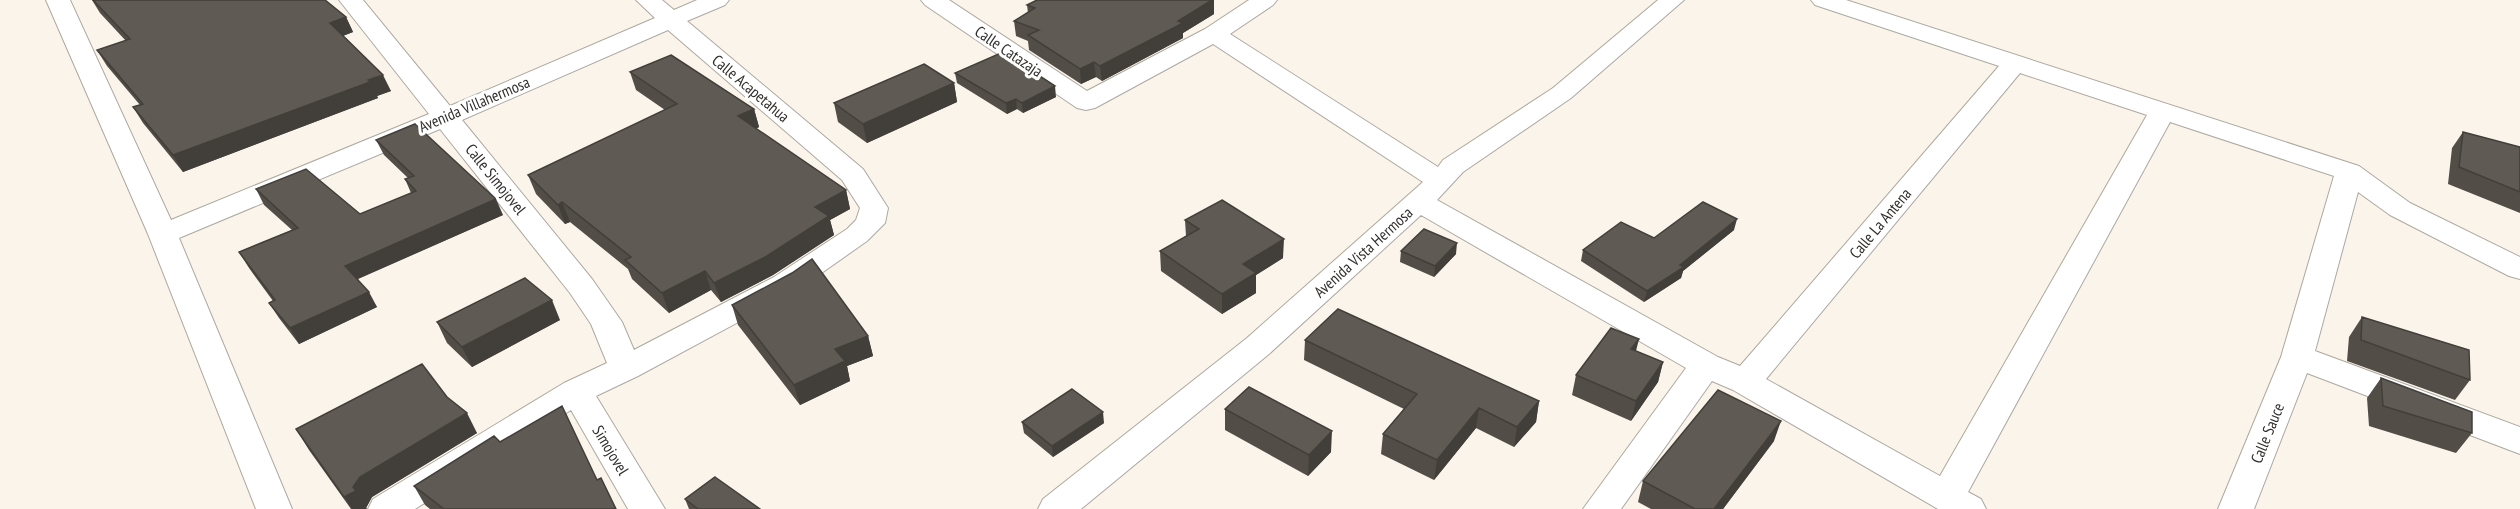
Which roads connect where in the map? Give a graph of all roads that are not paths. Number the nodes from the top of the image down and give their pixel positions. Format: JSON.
{"nodes":[{"id":1,"x":58,"y":0,"type":"edge"},
{"id":2,"x":351,"y":0,"type":"edge"},
{"id":3,"x":648,"y":0,"type":"edge"},
{"id":4,"x":717,"y":0,"type":"edge"},
{"id":5,"x":933,"y":0,"type":"edge"},
{"id":6,"x":1672,"y":0,"type":"edge"},
{"id":7,"x":1823,"y":0,"type":"edge"},
{"id":8,"x":1249,"y":3,"type":"edge"},
{"id":9,"x":671,"y":20,"type":"junction"},
{"id":10,"x":1214,"y":33,"type":"junction"},
{"id":11,"x":2015,"y":63,"type":"junction"},
{"id":12,"x":2163,"y":110,"type":"junction"},
{"id":13,"x":446,"y":117,"type":"junction"},
{"id":14,"x":2349,"y":172,"type":"junction"},
{"id":15,"x":1441,"y":181,"type":"junction"},
{"id":16,"x":1419,"y":202,"type":"junction"},
{"id":17,"x":163,"y":234,"type":"junction"},
{"id":18,"x":2520,"y":269,"type":"edge"},
{"id":19,"x":2297,"y":357,"type":"junction"},
{"id":20,"x":1706,"y":365,"type":"junction"},
{"id":21,"x":626,"y":368,"type":"junction"},
{"id":22,"x":1745,"y":382,"type":"junction"},
{"id":23,"x":576,"y":392,"type":"junction"},
{"id":24,"x":2520,"y":441,"type":"edge"},
{"id":25,"x":1957,"y":503,"type":"edge"},
{"id":26,"x":274,"y":509,"type":"edge"},
{"id":27,"x":386,"y":509,"type":"edge"},
{"id":28,"x":647,"y":509,"type":"edge"},
{"id":29,"x":1056,"y":509,"type":"edge"},
{"id":30,"x":1601,"y":509,"type":"edge"},
{"id":31,"x":2236,"y":509,"type":"edge"}],
"edges":[{"from":1,"to":17,"type":"street"},
{"from":2,"to":13,"type":"street","name":"Calle Simojovel"},
{"from":3,"to":9,"type":"street","name":"Calle Acapetahua"},
{"from":4,"to":9,"type":"street","name":"Avenida Villahermosa"},
{"from":5,"to":10,"type":"street","name":"Calle Catazaja"},
{"from":6,"to":15,"type":"street","name":"Avenida Vista Hermosa"},
{"from":7,"to":11,"type":"street"},
{"from":8,"to":10,"type":"street"},
{"from":9,"to":13,"type":"street","name":"Avenida Villahermosa"},
{"from":9,"to":21,"type":"street","name":"Calle Acapetahua"},
{"from":10,"to":15,"type":"street"},
{"from":11,"to":12,"type":"street"},
{"from":11,"to":22,"type":"street","name":"Calle La Antena"},
{"from":12,"to":14,"type":"street"},
{"from":12,"to":25,"type":"street"},
{"from":13,"to":17,"type":"street","name":"Avenida Villahermosa"},
{"from":13,"to":21,"type":"street","name":"Calle Simojovel"},
{"from":14,"to":18,"type":"street"},
{"from":14,"to":19,"type":"street","name":"Calle Sauce"},
{"from":15,"to":16,"type":"street","name":"Avenida Vista Hermosa"},
{"from":16,"to":20,"type":"street"},
{"from":16,"to":29,"type":"street","name":"Avenida Vista Hermosa"},
{"from":17,"to":26,"type":"street"},
{"from":19,"to":24,"type":"street"},
{"from":19,"to":31,"type":"street","name":"Calle Sauce"},
{"from":20,"to":22,"type":"street"},
{"from":20,"to":30,"type":"street"},
{"from":21,"to":23,"type":"street","name":"Calle Acapetahua"},
{"from":22,"to":25,"type":"street"},
{"from":23,"to":27,"type":"street","name":"Calle Acapetahua"},
{"from":23,"to":28,"type":"street","name":"Simojovel"}]}
